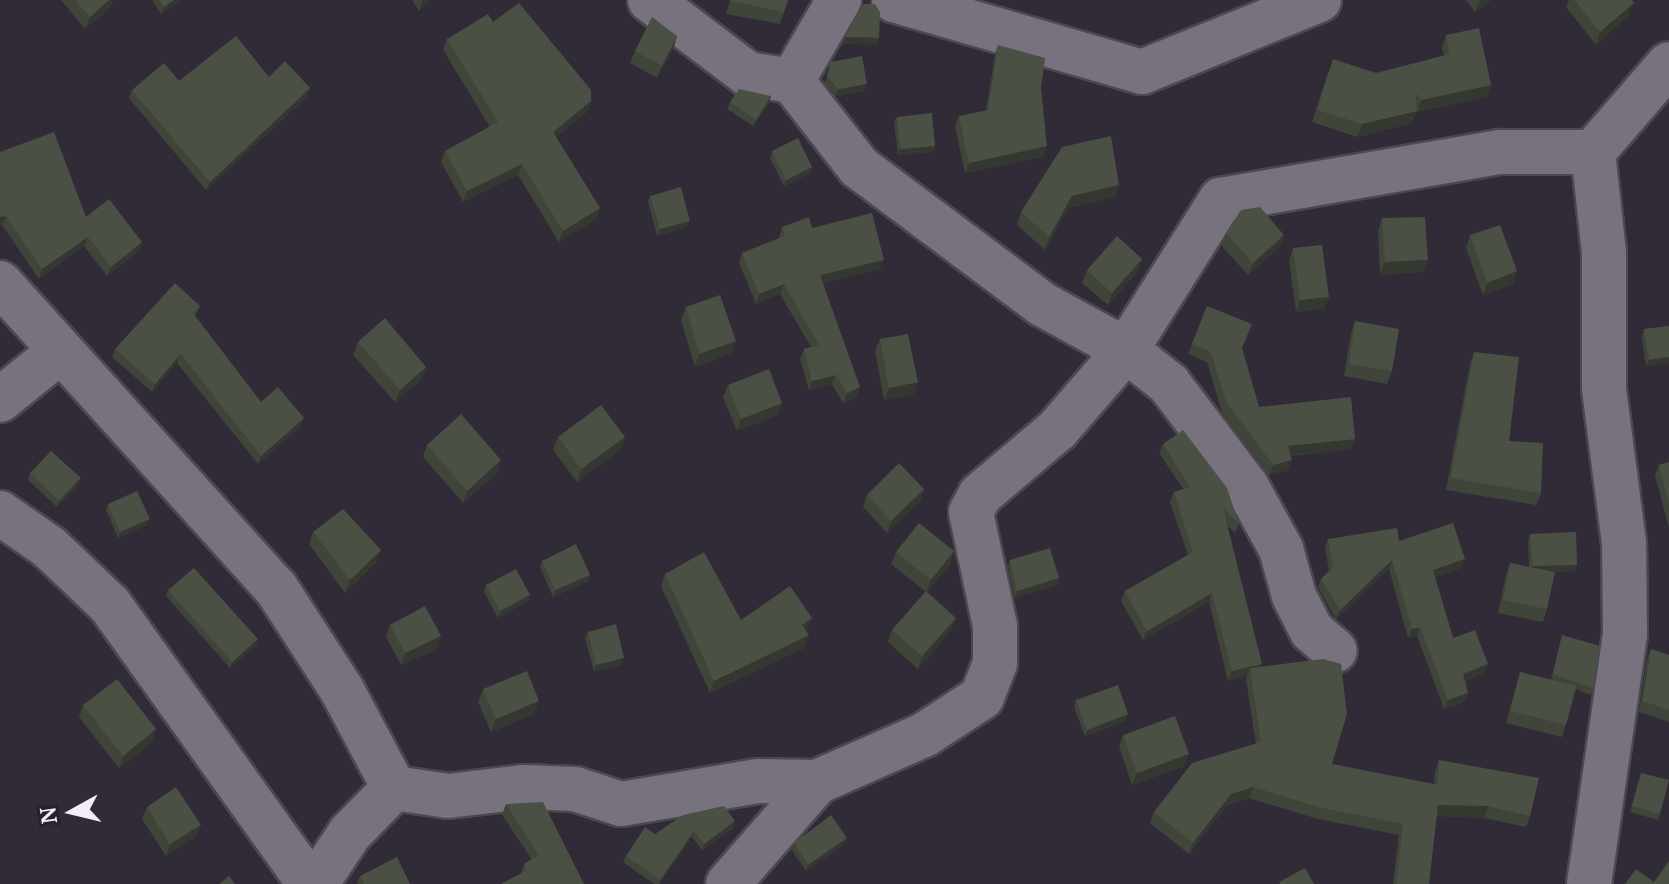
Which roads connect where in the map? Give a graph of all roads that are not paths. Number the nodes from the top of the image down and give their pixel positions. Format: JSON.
{"nodes":[{"id":1,"x":650,"y":0,"type":"edge"},
{"id":2,"x":839,"y":0,"type":"edge"},
{"id":3,"x":894,"y":0,"type":"edge"},
{"id":4,"x":1319,"y":0,"type":"edge"},
{"id":5,"x":1669,"y":64,"type":"edge"},
{"id":6,"x":792,"y":81,"type":"junction"},
{"id":7,"x":1593,"y":152,"type":"junction"},
{"id":8,"x":0,"y":283,"type":"edge"},
{"id":9,"x":1126,"y":350,"type":"junction"},
{"id":10,"x":59,"y":352,"type":"junction"},
{"id":11,"x":0,"y":400,"type":"edge"},
{"id":12,"x":0,"y":513,"type":"edge"},
{"id":13,"x":1335,"y":651,"type":"dead end"},
{"id":14,"x":817,"y":782,"type":"junction"},
{"id":15,"x":394,"y":788,"type":"junction"},
{"id":16,"x":313,"y":884,"type":"edge"},
{"id":17,"x":728,"y":884,"type":"edge"},
{"id":18,"x":1589,"y":884,"type":"edge"}],
"edges":[{"from":1,"to":6,"type":"street"},
{"from":2,"to":6,"type":"street"},
{"from":3,"to":4,"type":"street"},
{"from":5,"to":7,"type":"street"},
{"from":6,"to":9,"type":"street"},
{"from":7,"to":9,"type":"street"},
{"from":7,"to":18,"type":"street"},
{"from":8,"to":10,"type":"street"},
{"from":9,"to":13,"type":"street"},
{"from":9,"to":14,"type":"street"},
{"from":10,"to":11,"type":"street"},
{"from":10,"to":15,"type":"street"},
{"from":12,"to":16,"type":"street"},
{"from":14,"to":15,"type":"street"},
{"from":14,"to":17,"type":"street"},
{"from":15,"to":16,"type":"street"}]}
